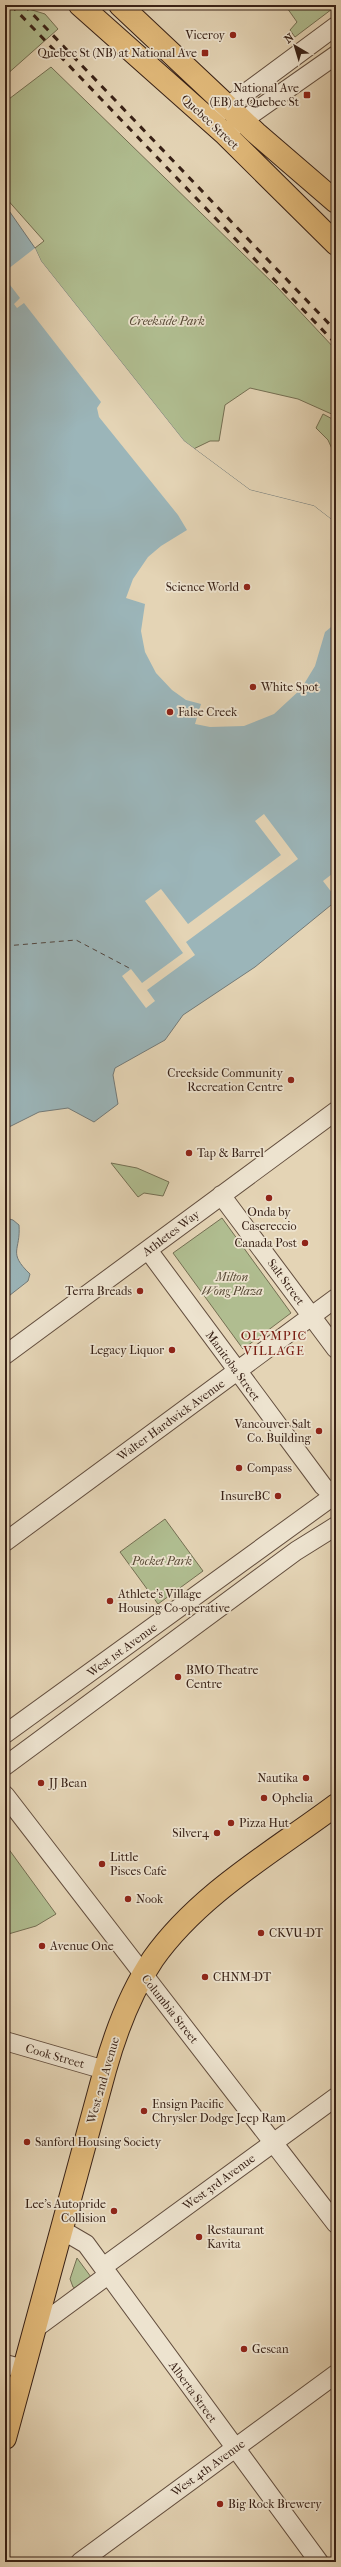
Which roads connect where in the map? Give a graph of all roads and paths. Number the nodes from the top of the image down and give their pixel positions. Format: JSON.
{"nodes":[{"id":1,"x":80,"y":5,"type":"edge"},
{"id":2,"x":120,"y":5,"type":"edge"},
{"id":3,"x":336,"y":26,"type":"edge"},
{"id":4,"x":336,"y":55,"type":"edge"},
{"id":5,"x":228,"y":106,"type":"junction"},
{"id":6,"x":245,"y":122,"type":"junction"},
{"id":7,"x":216,"y":127,"type":"junction"},
{"id":8,"x":336,"y":202,"type":"edge"},
{"id":9,"x":336,"y":244,"type":"edge"},
{"id":10,"x":336,"y":1111,"type":"edge"},
{"id":11,"x":222,"y":1195,"type":"junction"},
{"id":12,"x":148,"y":1250,"type":"junction"},
{"id":13,"x":336,"y":1298,"type":"edge"},
{"id":14,"x":311,"y":1317,"type":"junction"},
{"id":15,"x":336,"y":1349,"type":"edge"},
{"id":16,"x":5,"y":1355,"type":"edge"},
{"id":17,"x":237,"y":1372,"type":"junction"},
{"id":18,"x":335,"y":1496,"type":"edge"},
{"id":19,"x":336,"y":1526,"type":"edge"},
{"id":20,"x":5,"y":1542,"type":"edge"},
{"id":21,"x":5,"y":1734,"type":"edge"},
{"id":22,"x":5,"y":1766,"type":"edge"},
{"id":23,"x":5,"y":1795,"type":"edge"},
{"id":24,"x":336,"y":1805,"type":"edge"},
{"id":25,"x":144,"y":1976,"type":"junction"},
{"id":26,"x":5,"y":2041,"type":"edge"},
{"id":27,"x":105,"y":2070,"type":"junction"},
{"id":28,"x":336,"y":2097,"type":"edge"},
{"id":29,"x":274,"y":2143,"type":"junction"},
{"id":30,"x":336,"y":2224,"type":"edge"},
{"id":31,"x":62,"y":2230,"type":"junction"},
{"id":32,"x":105,"y":2271,"type":"junction"},
{"id":33,"x":36,"y":2328,"type":"junction"},
{"id":34,"x":15,"y":2366,"type":"edge"},
{"id":35,"x":336,"y":2374,"type":"edge"},
{"id":36,"x":5,"y":2438,"type":"edge"},
{"id":37,"x":234,"y":2449,"type":"junction"},
{"id":38,"x":80,"y":2562,"type":"edge"},
{"id":39,"x":318,"y":2562,"type":"edge"}],
"edges":[{"from":1,"to":7,"type":"main road","name":"Quebec Street"},
{"from":2,"to":5,"type":"main road","name":"Quebec Street"},
{"from":3,"to":5,"type":"street"},
{"from":4,"to":6,"type":"street"},
{"from":5,"to":6,"type":"main road","name":"Quebec Street"},
{"from":5,"to":7,"type":"street"},
{"from":6,"to":7,"type":"street"},
{"from":6,"to":8,"type":"main road","name":"Quebec Street"},
{"from":7,"to":9,"type":"main road","name":"Quebec Street"},
{"from":10,"to":11,"type":"street","name":"Athletes Way"},
{"from":11,"to":12,"type":"street","name":"Athletes Way"},
{"from":11,"to":14,"type":"street","name":"Salt Street"},
{"from":12,"to":16,"type":"street","name":"Athletes Way"},
{"from":12,"to":17,"type":"street","name":"Manitoba Street"},
{"from":13,"to":14,"type":"street","name":"Walter Hardwick Avenue"},
{"from":14,"to":15,"type":"street","name":"Salt Street"},
{"from":14,"to":17,"type":"street","name":"Walter Hardwick Avenue"},
{"from":17,"to":18,"type":"street","name":"Manitoba Street"},
{"from":17,"to":20,"type":"street","name":"Walter Hardwick Avenue"},
{"from":18,"to":21,"type":"street","name":"West 1st Avenue"},
{"from":19,"to":22,"type":"street","name":"West 1st Avenue"},
{"from":23,"to":25,"type":"street","name":"Columbia Street"},
{"from":24,"to":25,"type":"main road","name":"West 2nd Avenue"},
{"from":25,"to":27,"type":"main road","name":"West 2nd Avenue"},
{"from":25,"to":29,"type":"street","name":"Columbia Street"},
{"from":26,"to":27,"type":"street","name":"Cook Street"},
{"from":27,"to":31,"type":"main road","name":"West 2nd Avenue"},
{"from":28,"to":29,"type":"street","name":"West 3rd Avenue"},
{"from":29,"to":30,"type":"street","name":"Columbia Street"},
{"from":29,"to":32,"type":"street","name":"West 3rd Avenue"},
{"from":31,"to":32,"type":"street","name":"Alberta Street"},
{"from":31,"to":33,"type":"main road","name":"West 2nd Avenue"},
{"from":32,"to":33,"type":"street","name":"West 3rd Avenue"},
{"from":32,"to":37,"type":"street","name":"Alberta Street"},
{"from":33,"to":34,"type":"main road","name":"West 2nd Avenue"},
{"from":34,"to":36,"type":"main road","name":"West 2nd Avenue"},
{"from":35,"to":37,"type":"street","name":"West 4th Avenue"},
{"from":37,"to":38,"type":"street","name":"West 4th Avenue"},
{"from":37,"to":39,"type":"street","name":"Alberta Street"}]}
